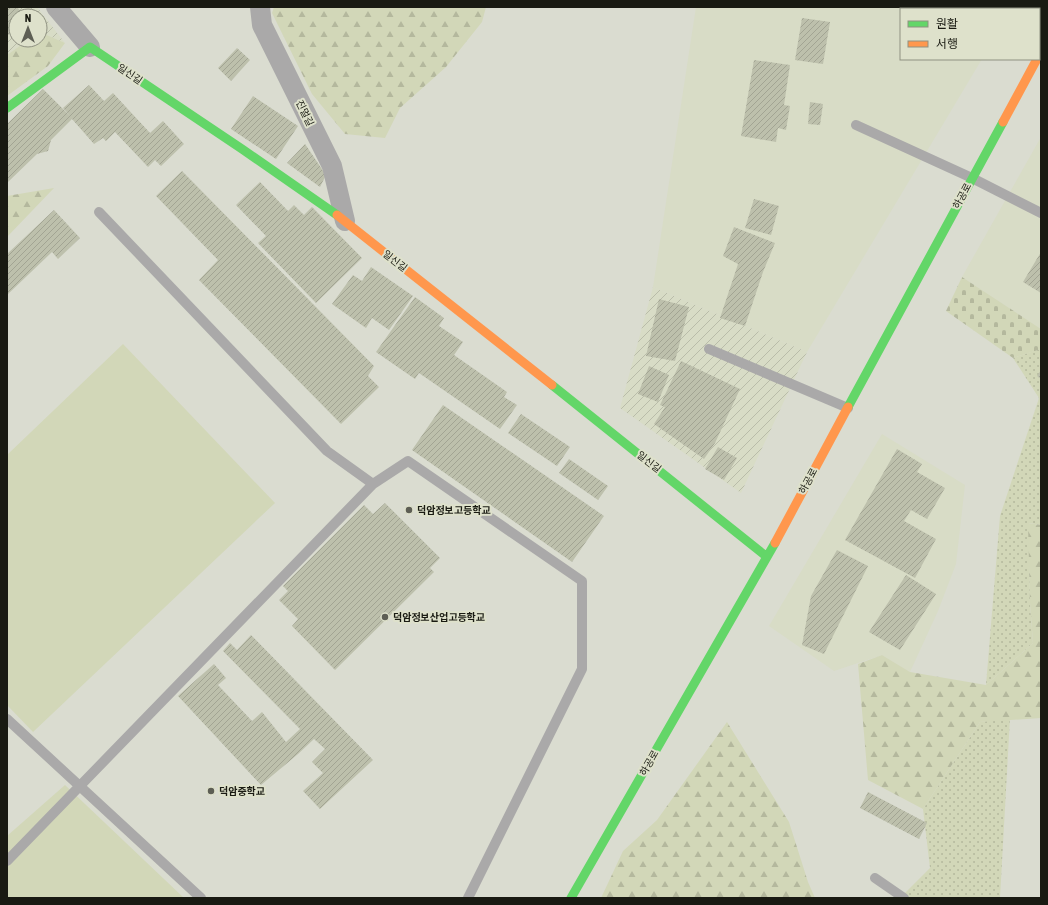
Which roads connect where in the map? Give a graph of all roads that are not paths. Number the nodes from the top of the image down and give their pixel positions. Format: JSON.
{"nodes":[{"id":1,"x":56,"y":7,"type":"edge"},
{"id":2,"x":260,"y":7,"type":"edge"},
{"id":3,"x":90,"y":47,"type":"junction"},
{"id":4,"x":1036,"y":60,"type":"edge"},
{"id":5,"x":7,"y":108,"type":"edge"},
{"id":6,"x":856,"y":126,"type":"dead end"},
{"id":7,"x":972,"y":178,"type":"junction"},
{"id":8,"x":100,"y":212,"type":"dead end"},
{"id":9,"x":1041,"y":213,"type":"edge"},
{"id":10,"x":345,"y":221,"type":"junction"},
{"id":11,"x":709,"y":349,"type":"dead end"},
{"id":12,"x":848,"y":408,"type":"junction"},
{"id":13,"x":373,"y":484,"type":"junction"},
{"id":14,"x":767,"y":557,"type":"junction"},
{"id":15,"x":7,"y":719,"type":"edge"},
{"id":16,"x":80,"y":785,"type":"junction"},
{"id":17,"x":7,"y":861,"type":"edge"},
{"id":18,"x":875,"y":878,"type":"dead end"},
{"id":19,"x":201,"y":898,"type":"edge"},
{"id":20,"x":468,"y":898,"type":"edge"},
{"id":21,"x":571,"y":898,"type":"edge"},
{"id":22,"x":904,"y":898,"type":"edge"}],
"edges":[{"from":1,"to":3,"type":"street"},
{"from":2,"to":10,"type":"street","name":"진멀길"},
{"from":3,"to":5,"type":"main road"},
{"from":3,"to":10,"type":"main road","name":"일신길"},
{"from":4,"to":7,"type":"main road","name":"하공로"},
{"from":6,"to":7,"type":"lane"},
{"from":7,"to":9,"type":"lane"},
{"from":7,"to":12,"type":"main road","name":"하공로"},
{"from":8,"to":13,"type":"lane"},
{"from":10,"to":14,"type":"main road","name":"일신길"},
{"from":11,"to":12,"type":"lane"},
{"from":12,"to":14,"type":"main road","name":"하공로"},
{"from":13,"to":16,"type":"lane"},
{"from":13,"to":20,"type":"lane"},
{"from":14,"to":21,"type":"main road","name":"하공로"},
{"from":15,"to":16,"type":"lane"},
{"from":16,"to":17,"type":"lane"},
{"from":16,"to":19,"type":"lane"},
{"from":18,"to":22,"type":"lane"}]}
